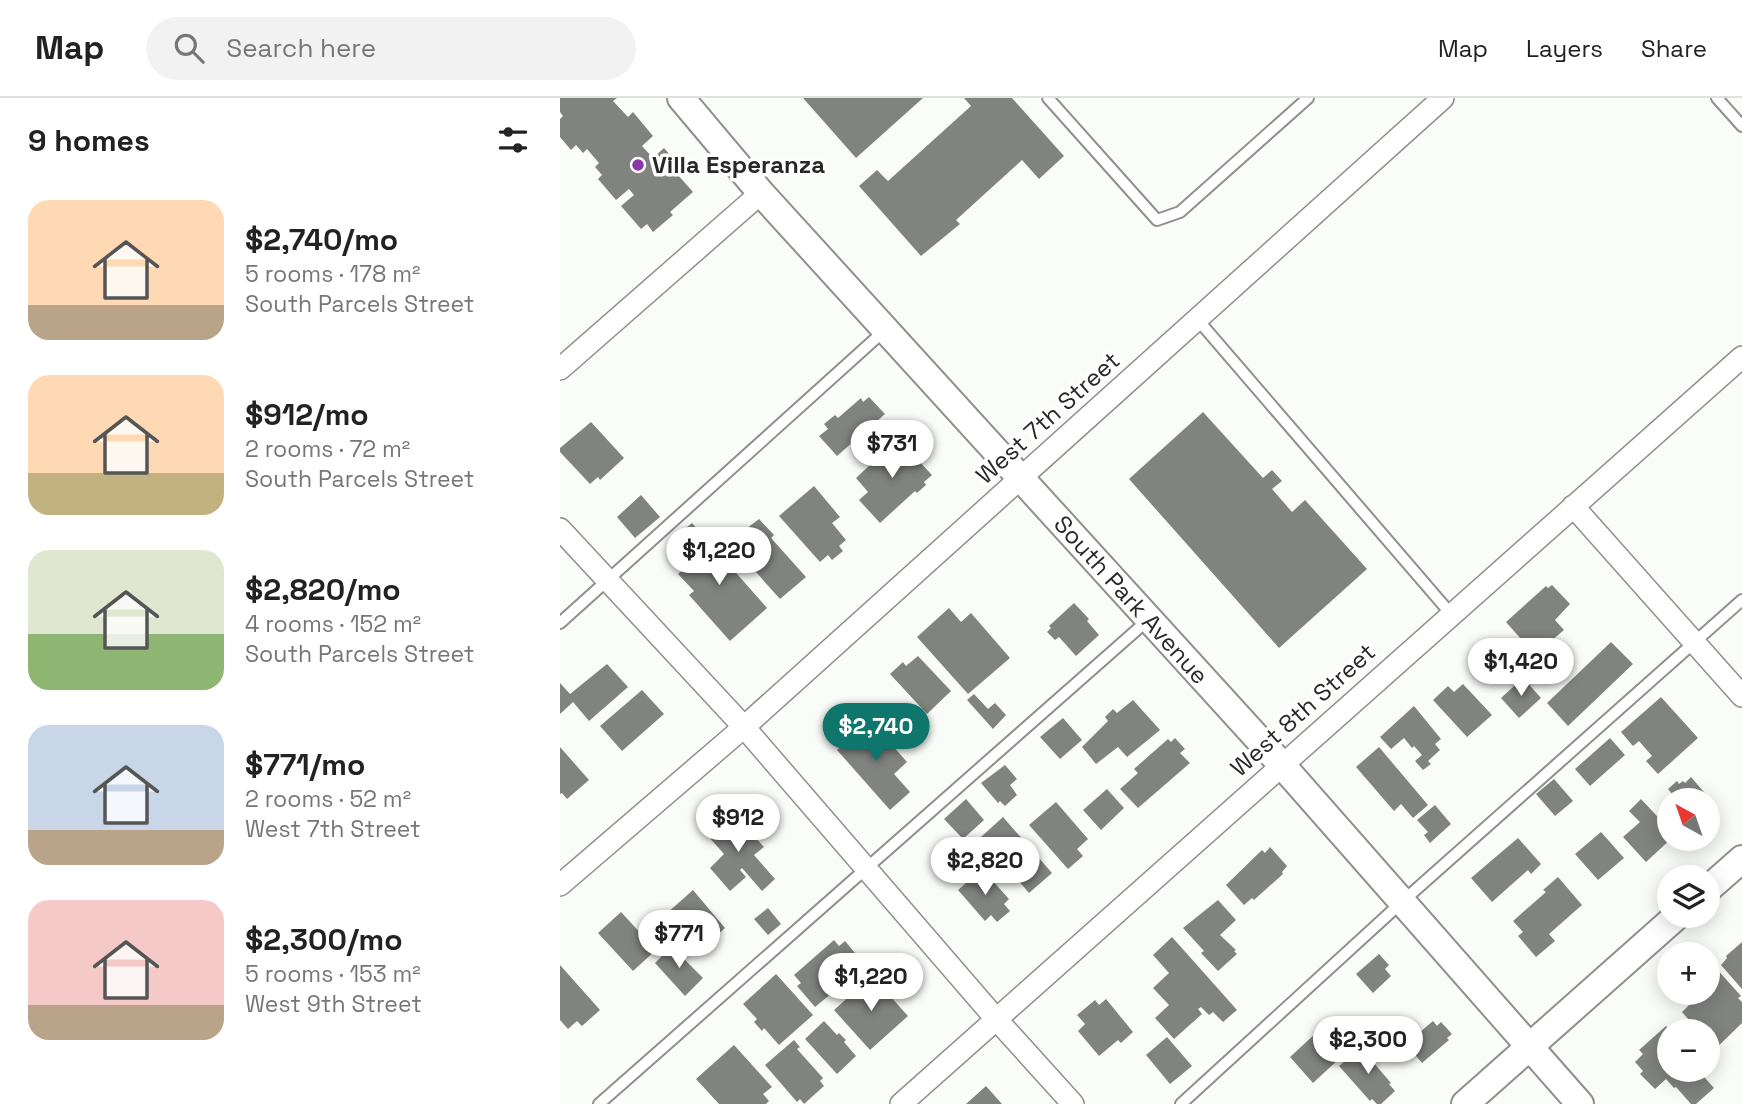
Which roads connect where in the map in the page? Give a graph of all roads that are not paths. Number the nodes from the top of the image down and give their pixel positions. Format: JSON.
{"nodes":[{"id":1,"x":681,"y":98,"type":"edge"},
{"id":2,"x":1048,"y":98,"type":"edge"},
{"id":3,"x":1308,"y":98,"type":"edge"},
{"id":4,"x":1443,"y":98,"type":"edge"},
{"id":5,"x":1717,"y":98,"type":"edge"},
{"id":6,"x":1742,"y":126,"type":"edge"},
{"id":7,"x":761,"y":193,"type":"junction"},
{"id":8,"x":1198,"y":320,"type":"junction"},
{"id":9,"x":884,"y":331,"type":"junction"},
{"id":10,"x":1742,"y":357,"type":"edge"},
{"id":11,"x":560,"y":369,"type":"edge"},
{"id":12,"x":1019,"y":477,"type":"junction"},
{"id":13,"x":1573,"y":506,"type":"junction"},
{"id":14,"x":560,"y":529,"type":"edge"},
{"id":15,"x":607,"y":580,"type":"junction"},
{"id":16,"x":1742,"y":600,"type":"edge"},
{"id":17,"x":1451,"y":614,"type":"junction"},
{"id":18,"x":1149,"y":620,"type":"junction"},
{"id":19,"x":560,"y":623,"type":"edge"},
{"id":20,"x":1694,"y":642,"type":"junction"},
{"id":21,"x":1742,"y":696,"type":"edge"},
{"id":22,"x":744,"y":727,"type":"junction"},
{"id":23,"x":1281,"y":764,"type":"junction"},
{"id":24,"x":1742,"y":859,"type":"edge"},
{"id":25,"x":867,"y":870,"type":"junction"},
{"id":26,"x":1720,"y":878,"type":"edge"},
{"id":27,"x":560,"y":885,"type":"edge"},
{"id":28,"x":1403,"y":901,"type":"junction"},
{"id":29,"x":1663,"y":928,"type":"edge"},
{"id":30,"x":997,"y":1020,"type":"junction"},
{"id":31,"x":1528,"y":1047,"type":"junction"},
{"id":32,"x":599,"y":1104,"type":"edge"},
{"id":33,"x":901,"y":1104,"type":"edge"},
{"id":34,"x":1073,"y":1104,"type":"edge"},
{"id":35,"x":1181,"y":1104,"type":"edge"},
{"id":36,"x":1465,"y":1104,"type":"edge"},
{"id":37,"x":1580,"y":1104,"type":"edge"}],
"edges":[{"from":1,"to":7,"type":"street","name":"South Park Avenue"},
{"from":2,"to":3,"type":"lane"},
{"from":4,"to":8,"type":"street","name":"West 7th Street"},
{"from":5,"to":6,"type":"lane"},
{"from":7,"to":9,"type":"street","name":"South Park Avenue"},
{"from":7,"to":11,"type":"street"},
{"from":8,"to":12,"type":"street","name":"West 7th Street"},
{"from":8,"to":17,"type":"lane"},
{"from":9,"to":12,"type":"street","name":"South Park Avenue"},
{"from":9,"to":15,"type":"lane"},
{"from":10,"to":13,"type":"street","name":"West 8th Street"},
{"from":12,"to":18,"type":"street","name":"South Park Avenue"},
{"from":12,"to":22,"type":"street","name":"West 7th Street"},
{"from":13,"to":17,"type":"street","name":"West 8th Street"},
{"from":13,"to":20,"type":"street"},
{"from":14,"to":15,"type":"street"},
{"from":15,"to":19,"type":"lane"},
{"from":15,"to":22,"type":"street"},
{"from":16,"to":20,"type":"lane"},
{"from":17,"to":23,"type":"street","name":"West 8th Street"},
{"from":18,"to":23,"type":"street","name":"South Park Avenue"},
{"from":18,"to":25,"type":"lane"},
{"from":20,"to":21,"type":"street"},
{"from":20,"to":28,"type":"lane"},
{"from":22,"to":25,"type":"street"},
{"from":22,"to":27,"type":"street","name":"West 7th Street"},
{"from":23,"to":28,"type":"street","name":"South Park Avenue"},
{"from":23,"to":30,"type":"street","name":"West 8th Street"},
{"from":24,"to":26,"type":"street"},
{"from":25,"to":30,"type":"street"},
{"from":25,"to":32,"type":"lane"},
{"from":28,"to":31,"type":"street","name":"South Park Avenue"},
{"from":28,"to":35,"type":"lane"},
{"from":29,"to":31,"type":"street"},
{"from":30,"to":33,"type":"street","name":"West 8th Street"},
{"from":30,"to":34,"type":"street"},
{"from":31,"to":36,"type":"street"},
{"from":31,"to":37,"type":"street","name":"South Park Avenue"}]}
